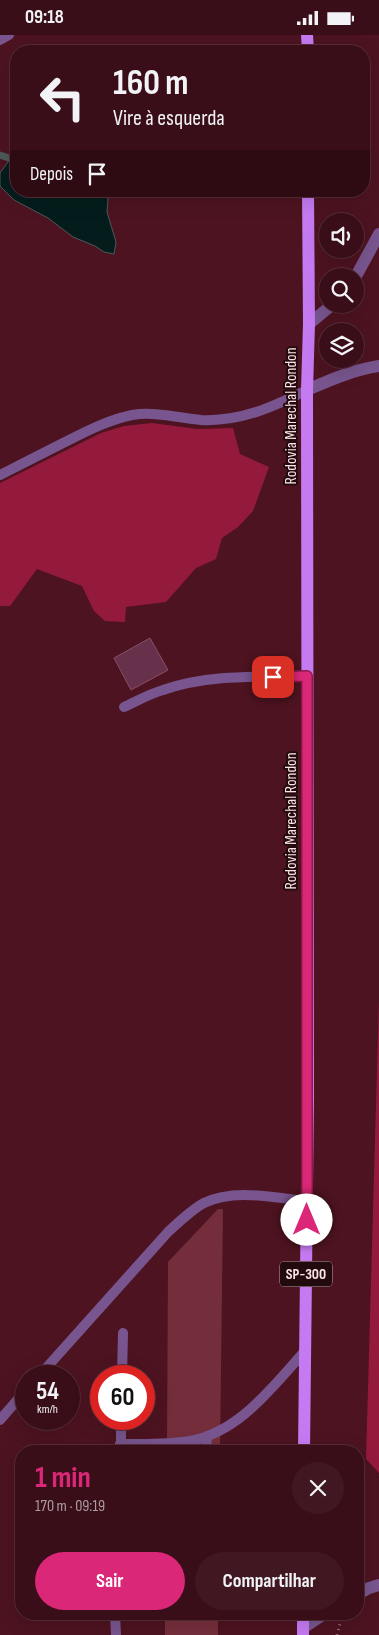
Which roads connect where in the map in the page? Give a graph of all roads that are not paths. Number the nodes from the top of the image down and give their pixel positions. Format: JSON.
{"nodes":[{"id":1,"x":9,"y":35,"type":"edge"},
{"id":2,"x":0,"y":40,"type":"edge"},
{"id":3,"x":308,"y":197,"type":"edge"},
{"id":4,"x":379,"y":234,"type":"edge"},
{"id":5,"x":360,"y":268,"type":"edge"},
{"id":6,"x":322,"y":313,"type":"edge"},
{"id":7,"x":309,"y":324,"type":"junction"},
{"id":8,"x":379,"y":367,"type":"edge"},
{"id":9,"x":307,"y":391,"type":"junction"},
{"id":10,"x":0,"y":475,"type":"edge"},
{"id":11,"x":307,"y":676,"type":"junction"},
{"id":12,"x":124,"y":707,"type":"dead end"},
{"id":13,"x":307,"y":1201,"type":"junction"},
{"id":14,"x":123,"y":1333,"type":"dead end"},
{"id":15,"x":306,"y":1350,"type":"junction"},
{"id":16,"x":49,"y":1365,"type":"edge"},
{"id":17,"x":122,"y":1365,"type":"edge"},
{"id":18,"x":15,"y":1403,"type":"edge"},
{"id":19,"x":0,"y":1420,"type":"edge"},
{"id":20,"x":121,"y":1430,"type":"edge"},
{"id":21,"x":206,"y":1436,"type":"junction"},
{"id":22,"x":120,"y":1445,"type":"edge"},
{"id":23,"x":144,"y":1445,"type":"edge"},
{"id":24,"x":206,"y":1445,"type":"edge"},
{"id":25,"x":304,"y":1445,"type":"edge"},
{"id":26,"x":379,"y":1585,"type":"edge"},
{"id":27,"x":364,"y":1591,"type":"edge"},
{"id":28,"x":115,"y":1620,"type":"edge"},
{"id":29,"x":317,"y":1620,"type":"edge"},
{"id":30,"x":303,"y":1631,"type":"edge"},
{"id":31,"x":116,"y":1635,"type":"edge"}],
"edges":[{"from":1,"to":2,"type":"lane"},
{"from":3,"to":7,"type":"main road","name":"Rodovia Marechal Rondon","number":"SP-300"},
{"from":4,"to":5,"type":"street"},
{"from":6,"to":7,"type":"street"},
{"from":7,"to":9,"type":"main road","name":"Rodovia Marechal Rondon","number":"SP-300"},
{"from":8,"to":9,"type":"street"},
{"from":9,"to":10,"type":"lane"},
{"from":9,"to":11,"type":"main road","name":"Rodovia Marechal Rondon","number":"SP-300"},
{"from":11,"to":12,"type":"lane"},
{"from":11,"to":13,"type":"main road","name":"Rodovia Marechal Rondon","number":"SP-300"},
{"from":13,"to":15,"type":"main road","name":"Rodovia Marechal Rondon","number":"SP-300"},
{"from":13,"to":16,"type":"lane"},
{"from":14,"to":17,"type":"lane"},
{"from":15,"to":21,"type":"lane"},
{"from":15,"to":25,"type":"main road","name":"Rodovia Marechal Rondon","number":"SP-300"},
{"from":18,"to":19,"type":"lane"},
{"from":20,"to":22,"type":"lane"},
{"from":21,"to":23,"type":"lane"},
{"from":21,"to":24,"type":"lane"},
{"from":26,"to":27,"type":"street"},
{"from":28,"to":31,"type":"lane"},
{"from":29,"to":30,"type":"street"}]}
